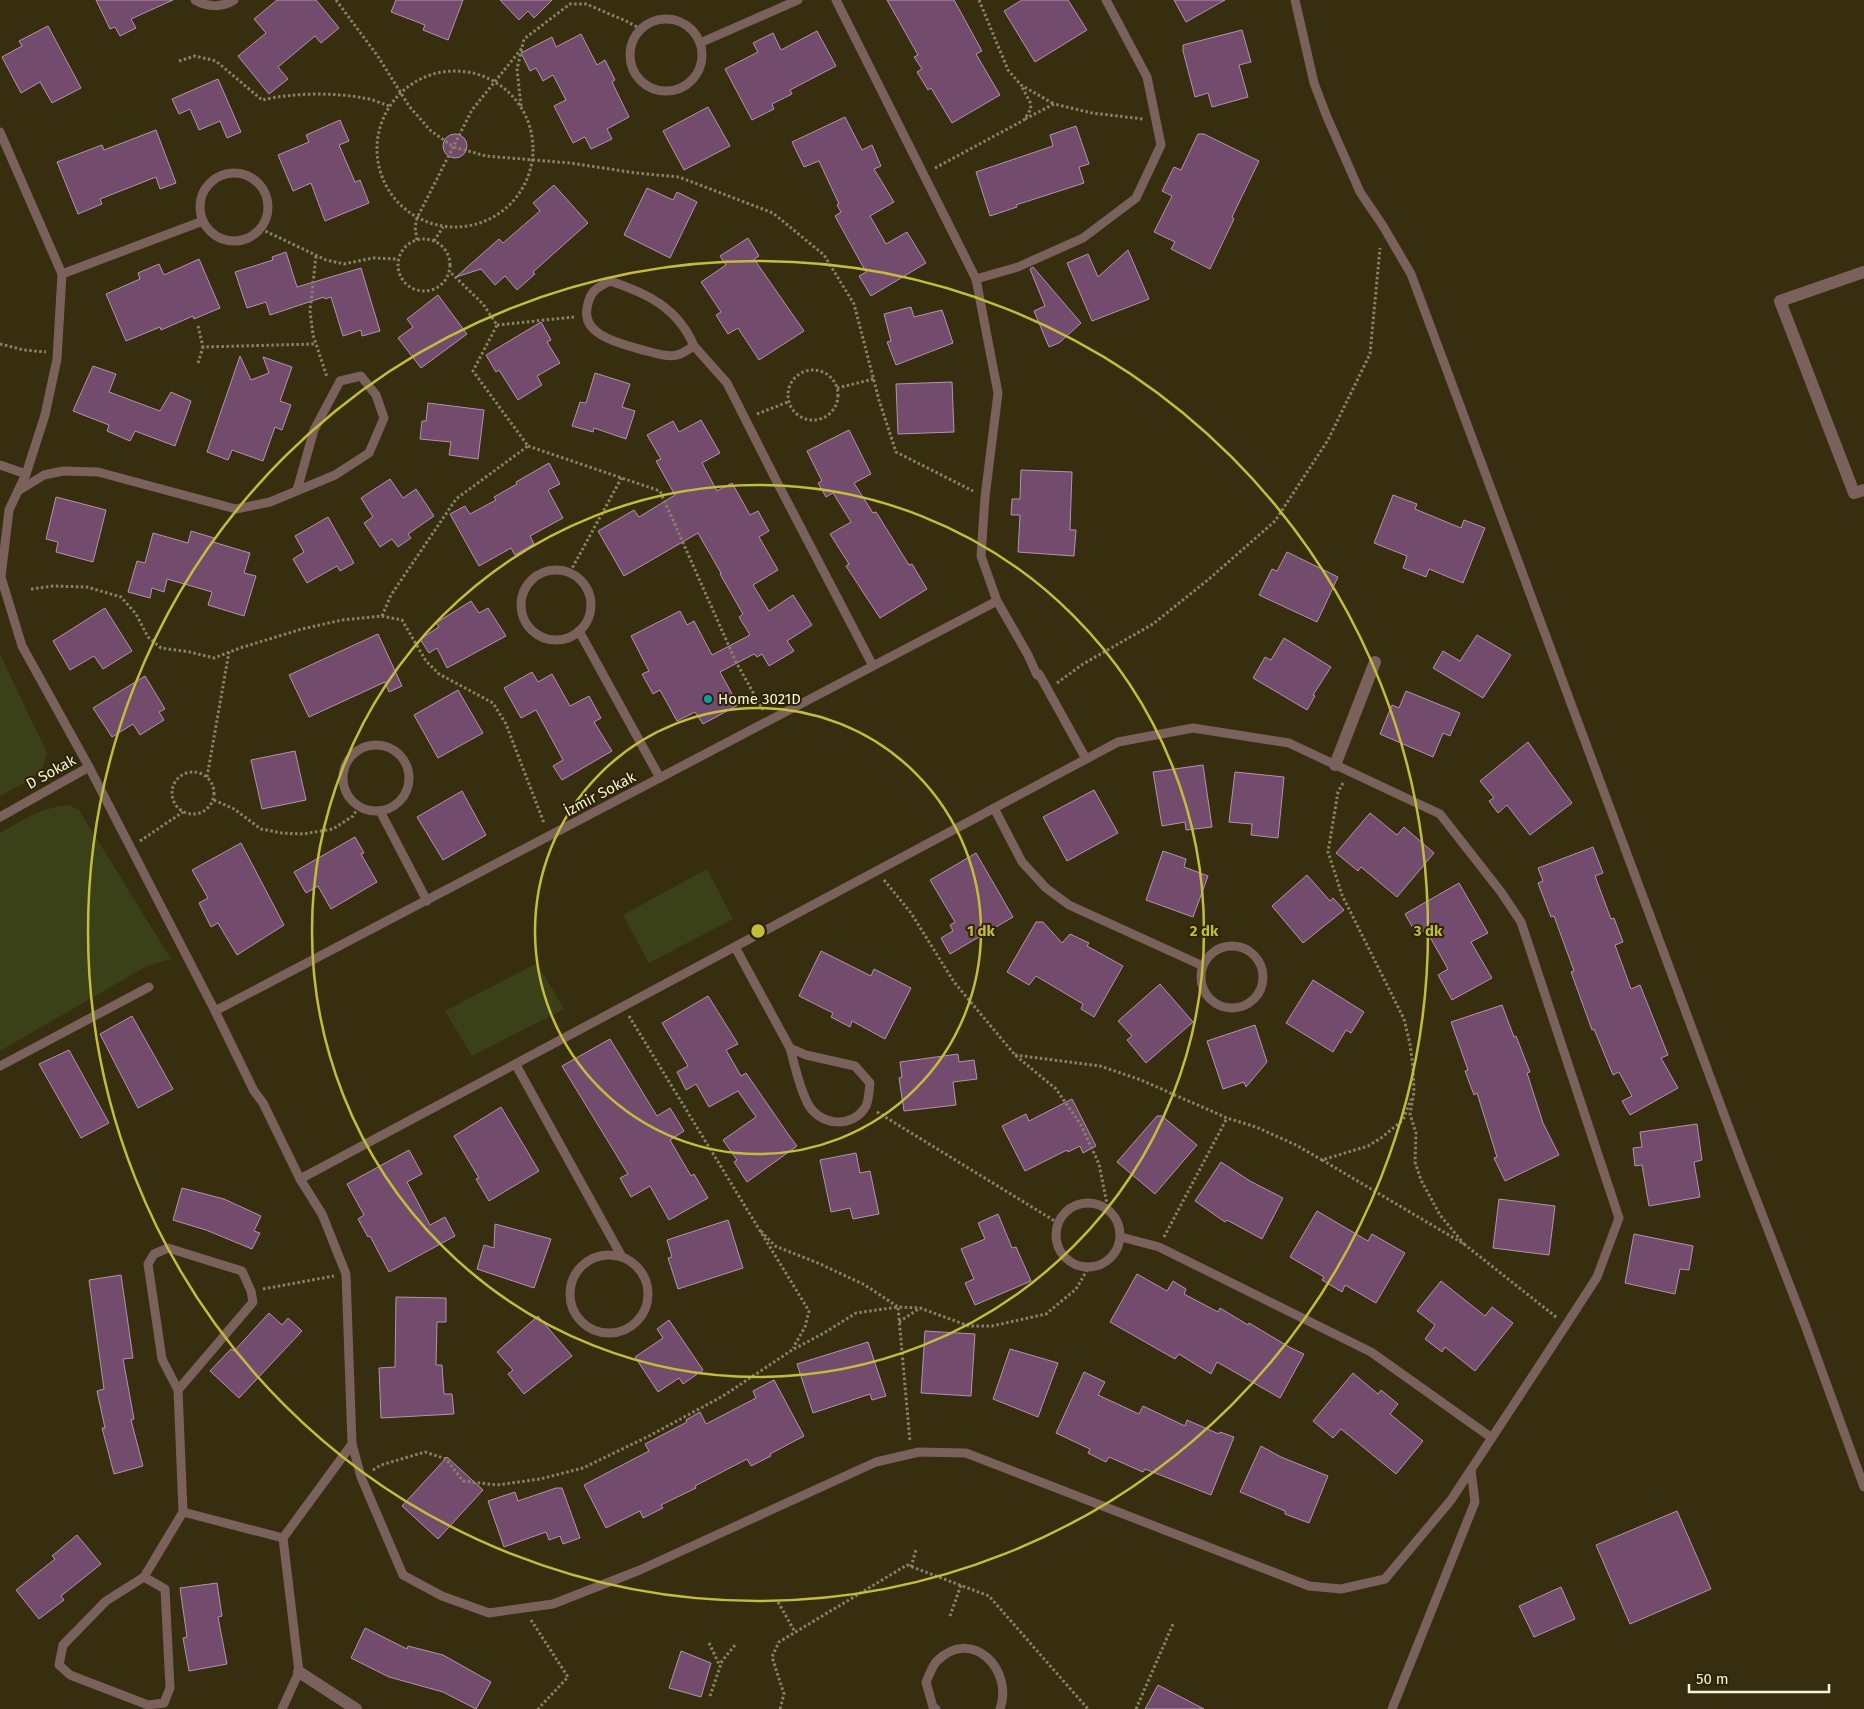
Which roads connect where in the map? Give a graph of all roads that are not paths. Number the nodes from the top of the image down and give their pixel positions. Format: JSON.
{"nodes":[{"id":1,"x":195,"y":0,"type":"edge"},
{"id":2,"x":234,"y":0,"type":"edge"},
{"id":3,"x":798,"y":0,"type":"edge"},
{"id":4,"x":836,"y":0,"type":"edge"},
{"id":5,"x":1106,"y":0,"type":"edge"},
{"id":6,"x":1295,"y":0,"type":"edge"},
{"id":7,"x":700,"y":43,"type":"junction"},
{"id":8,"x":0,"y":132,"type":"edge"},
{"id":9,"x":202,"y":221,"type":"junction"},
{"id":10,"x":1864,"y":272,"type":"edge"},
{"id":11,"x":62,"y":274,"type":"junction"},
{"id":12,"x":976,"y":279,"type":"junction"},
{"id":13,"x":694,"y":346,"type":"junction"},
{"id":14,"x":0,"y":465,"type":"edge"},
{"id":15,"x":26,"y":474,"type":"junction"},
{"id":16,"x":297,"y":490,"type":"junction"},
{"id":17,"x":1864,"y":490,"type":"edge"},
{"id":18,"x":18,"y":491,"type":"junction"},
{"id":19,"x":997,"y":601,"type":"junction"},
{"id":20,"x":579,"y":631,"type":"junction"},
{"id":21,"x":1375,"y":662,"type":"dead end"},
{"id":22,"x":873,"y":666,"type":"junction"},
{"id":23,"x":1086,"y":759,"type":"junction"},
{"id":24,"x":1335,"y":765,"type":"junction"},
{"id":25,"x":89,"y":767,"type":"junction"},
{"id":26,"x":660,"y":778,"type":"junction"},
{"id":27,"x":994,"y":808,"type":"junction"},
{"id":28,"x":380,"y":811,"type":"junction"},
{"id":29,"x":0,"y":817,"type":"edge"},
{"id":30,"x":427,"y":900,"type":"junction"},
{"id":31,"x":735,"y":947,"type":"junction"},
{"id":32,"x":1203,"y":966,"type":"junction"},
{"id":33,"x":149,"y":987,"type":"dead end"},
{"id":34,"x":215,"y":1011,"type":"junction"},
{"id":35,"x":790,"y":1048,"type":"junction"},
{"id":36,"x":516,"y":1064,"type":"junction"},
{"id":37,"x":0,"y":1066,"type":"edge"},
{"id":38,"x":300,"y":1179,"type":"junction"},
{"id":39,"x":1121,"y":1236,"type":"junction"},
{"id":40,"x":622,"y":1257,"type":"junction"},
{"id":41,"x":178,"y":1390,"type":"junction"},
{"id":42,"x":1492,"y":1438,"type":"junction"},
{"id":43,"x":352,"y":1444,"type":"junction"},
{"id":44,"x":1471,"y":1470,"type":"junction"},
{"id":45,"x":1864,"y":1487,"type":"edge"},
{"id":46,"x":183,"y":1512,"type":"junction"},
{"id":47,"x":283,"y":1538,"type":"junction"},
{"id":48,"x":144,"y":1577,"type":"junction"},
{"id":49,"x":299,"y":1672,"type":"junction"},
{"id":50,"x":282,"y":1709,"type":"edge"},
{"id":51,"x":356,"y":1709,"type":"edge"},
{"id":52,"x":936,"y":1709,"type":"edge"},
{"id":53,"x":1000,"y":1709,"type":"edge"},
{"id":54,"x":1392,"y":1709,"type":"edge"}],
"edges":[{"from":1,"to":2,"type":"lane"},
{"from":3,"to":7,"type":"lane"},
{"from":4,"to":12,"type":"lane"},
{"from":5,"to":12,"type":"lane"},
{"from":6,"to":45,"type":"lane"},
{"from":7,"to":7,"type":"lane"},
{"from":8,"to":11,"type":"lane"},
{"from":9,"to":9,"type":"lane"},
{"from":9,"to":11,"type":"lane"},
{"from":10,"to":17,"type":"street"},
{"from":11,"to":15,"type":"lane"},
{"from":12,"to":19,"type":"lane"},
{"from":13,"to":13,"type":"lane"},
{"from":13,"to":22,"type":"lane"},
{"from":14,"to":15,"type":"lane"},
{"from":15,"to":18,"type":"lane"},
{"from":16,"to":16,"type":"lane"},
{"from":16,"to":18,"type":"lane"},
{"from":18,"to":25,"type":"lane"},
{"from":19,"to":22,"type":"lane","name":"İzmir Sokak"},
{"from":19,"to":23,"type":"lane"},
{"from":20,"to":20,"type":"lane"},
{"from":20,"to":26,"type":"lane"},
{"from":21,"to":24,"type":"street"},
{"from":22,"to":26,"type":"lane","name":"İzmir Sokak"},
{"from":23,"to":24,"type":"lane"},
{"from":23,"to":27,"type":"lane"},
{"from":24,"to":42,"type":"lane"},
{"from":25,"to":29,"type":"lane","name":"D Sokak"},
{"from":25,"to":34,"type":"lane"},
{"from":26,"to":30,"type":"lane","name":"İzmir Sokak"},
{"from":27,"to":31,"type":"lane"},
{"from":27,"to":32,"type":"lane"},
{"from":28,"to":28,"type":"lane"},
{"from":28,"to":30,"type":"lane"},
{"from":30,"to":34,"type":"lane","name":"İzmir Sokak"},
{"from":31,"to":35,"type":"lane"},
{"from":31,"to":36,"type":"lane"},
{"from":32,"to":32,"type":"lane"},
{"from":33,"to":37,"type":"lane"},
{"from":34,"to":38,"type":"lane"},
{"from":35,"to":35,"type":"lane"},
{"from":36,"to":38,"type":"lane"},
{"from":36,"to":40,"type":"lane"},
{"from":38,"to":43,"type":"lane"},
{"from":39,"to":39,"type":"lane"},
{"from":39,"to":42,"type":"lane"},
{"from":40,"to":40,"type":"lane"},
{"from":41,"to":41,"type":"lane"},
{"from":41,"to":46,"type":"lane"},
{"from":42,"to":44,"type":"lane"},
{"from":43,"to":44,"type":"lane"},
{"from":43,"to":47,"type":"lane"},
{"from":44,"to":54,"type":"lane"},
{"from":46,"to":47,"type":"lane"},
{"from":46,"to":48,"type":"lane"},
{"from":47,"to":49,"type":"lane"},
{"from":48,"to":48,"type":"lane"},
{"from":49,"to":50,"type":"lane"},
{"from":49,"to":51,"type":"street"},
{"from":52,"to":53,"type":"lane"}]}
